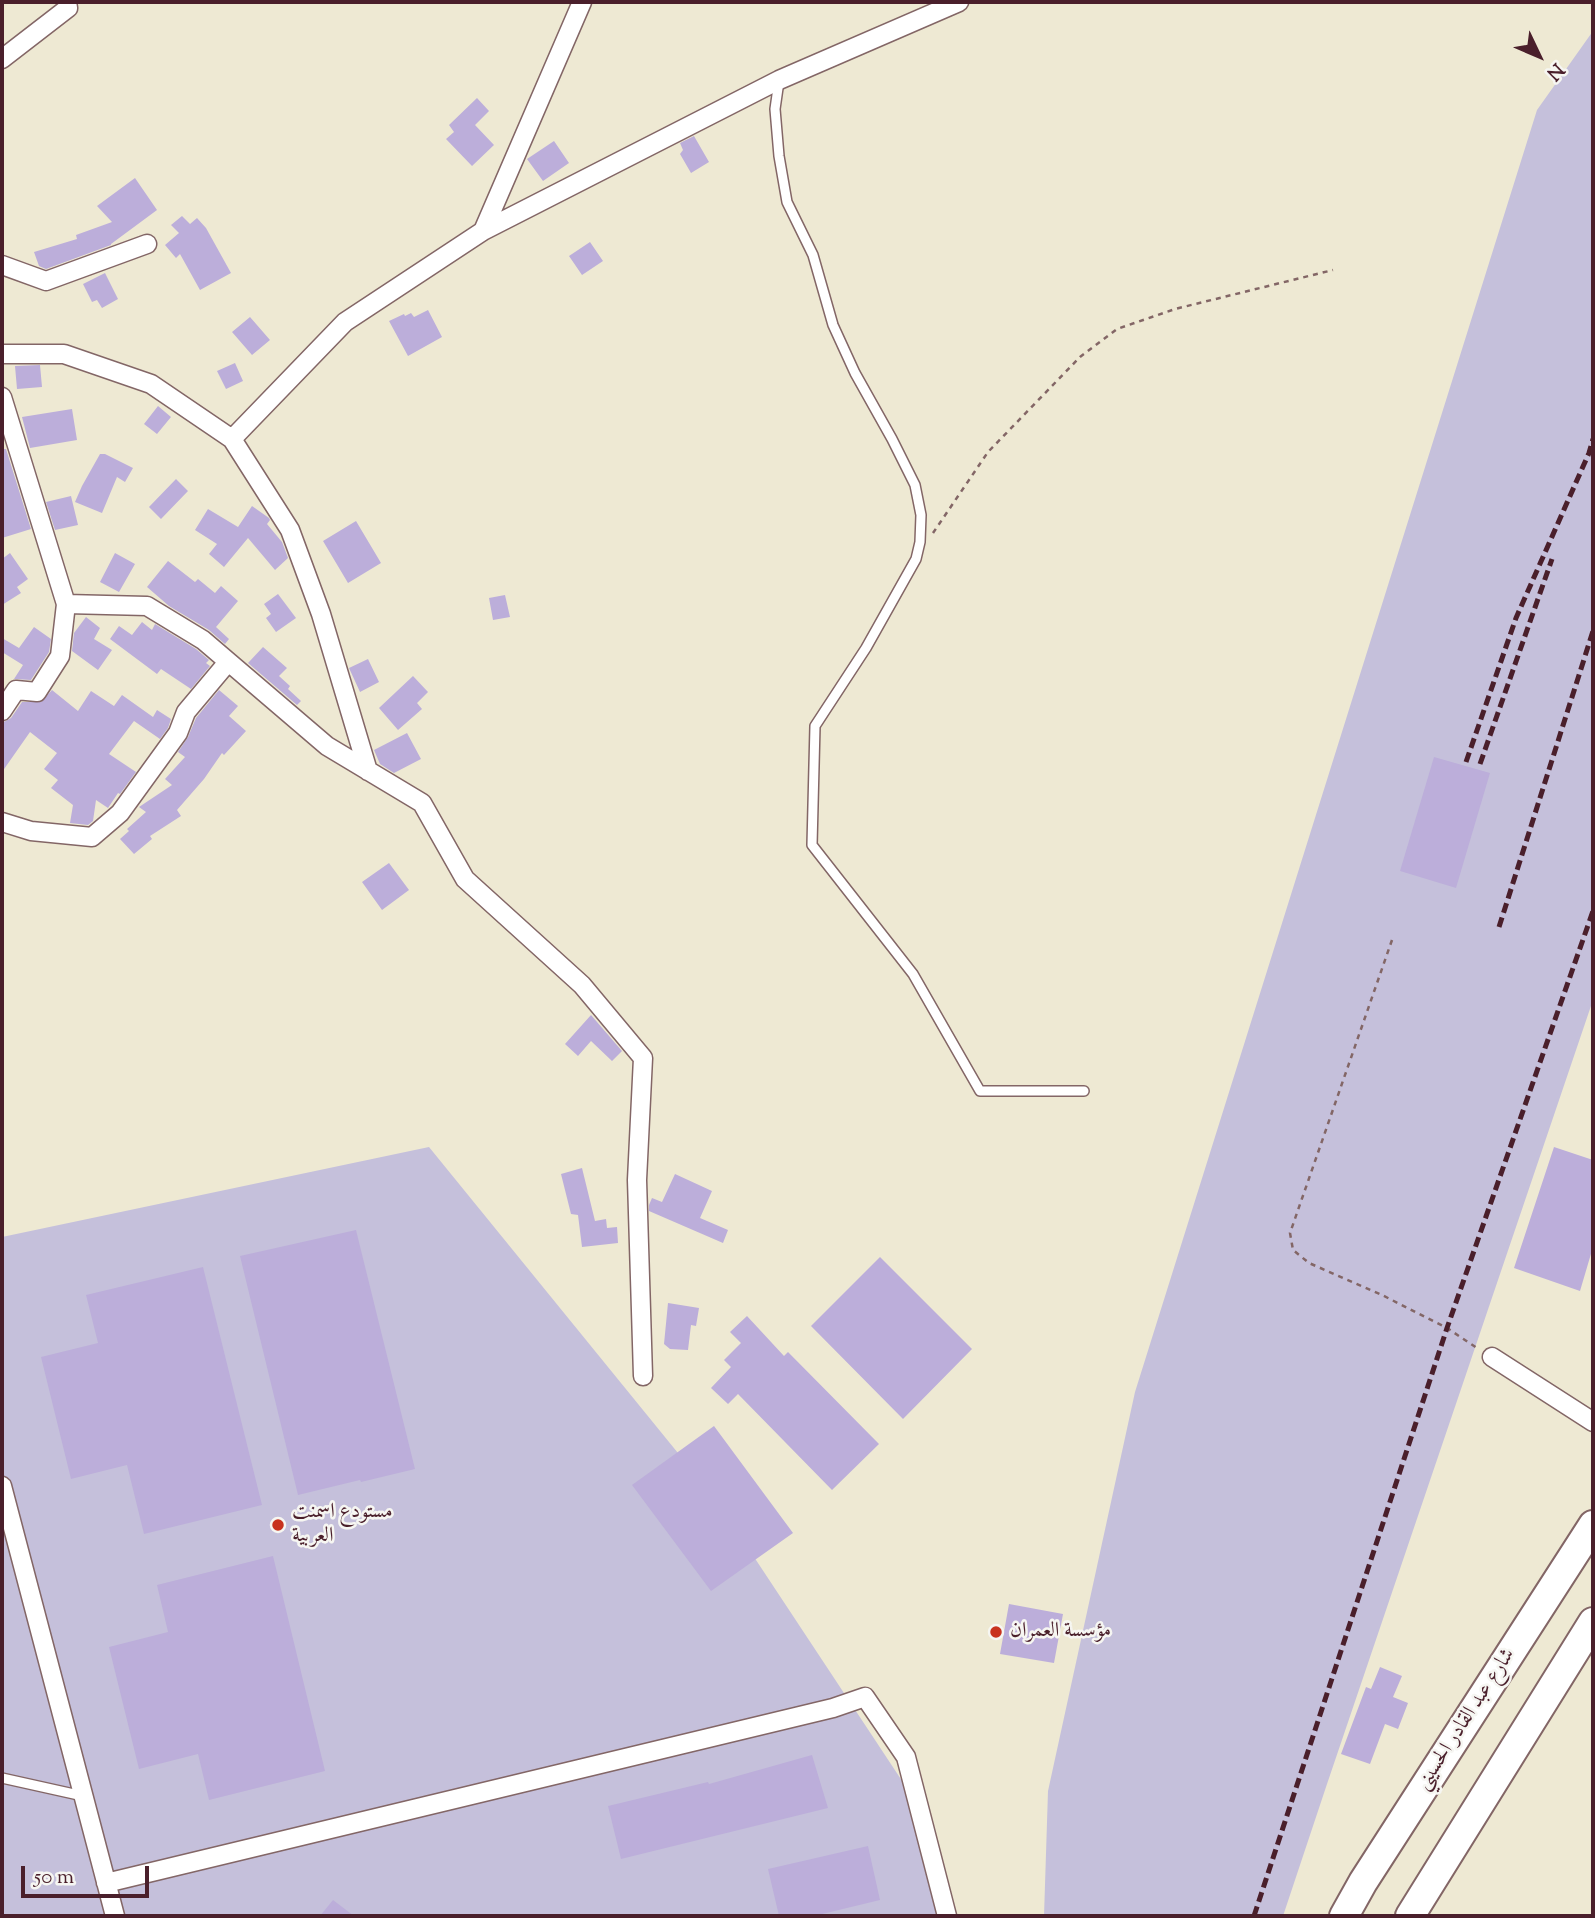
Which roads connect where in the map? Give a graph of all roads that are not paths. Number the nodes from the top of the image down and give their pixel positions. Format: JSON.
{"nodes":[{"id":1,"x":67,"y":2,"type":"edge"},
{"id":2,"x":582,"y":2,"type":"edge"},
{"id":3,"x":959,"y":2,"type":"edge"},
{"id":4,"x":2,"y":59,"type":"edge"},
{"id":5,"x":779,"y":80,"type":"junction"},
{"id":6,"x":483,"y":231,"type":"junction"},
{"id":7,"x":147,"y":244,"type":"dead end"},
{"id":8,"x":2,"y":265,"type":"edge"},
{"id":9,"x":2,"y":354,"type":"edge"},
{"id":10,"x":2,"y":397,"type":"edge"},
{"id":11,"x":232,"y":439,"type":"junction"},
{"id":12,"x":66,"y":604,"type":"junction"},
{"id":13,"x":228,"y":662,"type":"junction"},
{"id":14,"x":2,"y":712,"type":"edge"},
{"id":15,"x":368,"y":771,"type":"junction"},
{"id":16,"x":2,"y":822,"type":"edge"},
{"id":17,"x":1084,"y":1091,"type":"dead end"},
{"id":18,"x":1492,"y":1357,"type":"road end"},
{"id":19,"x":643,"y":1376,"type":"dead end"},
{"id":20,"x":1593,"y":1422,"type":"edge"},
{"id":21,"x":2,"y":1486,"type":"edge"},
{"id":22,"x":1593,"y":1525,"type":"edge"},
{"id":23,"x":1593,"y":1622,"type":"edge"},
{"id":24,"x":2,"y":1779,"type":"edge"},
{"id":25,"x":83,"y":1796,"type":"junction"},
{"id":26,"x":107,"y":1883,"type":"junction"},
{"id":27,"x":115,"y":1916,"type":"edge"},
{"id":28,"x":947,"y":1916,"type":"edge"},
{"id":29,"x":1344,"y":1916,"type":"edge"},
{"id":30,"x":1410,"y":1916,"type":"edge"}],
"edges":[{"from":1,"to":4,"type":"street"},
{"from":2,"to":6,"type":"street"},
{"from":3,"to":5,"type":"street"},
{"from":5,"to":6,"type":"street"},
{"from":5,"to":17,"type":"lane"},
{"from":6,"to":11,"type":"street"},
{"from":7,"to":8,"type":"street"},
{"from":9,"to":11,"type":"street"},
{"from":10,"to":12,"type":"street"},
{"from":11,"to":15,"type":"street"},
{"from":12,"to":13,"type":"street"},
{"from":12,"to":14,"type":"street"},
{"from":13,"to":15,"type":"street"},
{"from":13,"to":16,"type":"street"},
{"from":15,"to":19,"type":"street"},
{"from":18,"to":20,"type":"street"},
{"from":21,"to":25,"type":"street"},
{"from":22,"to":29,"type":"main road","name":"شارع عبد القادر الحسيني"},
{"from":23,"to":30,"type":"main road"},
{"from":24,"to":25,"type":"lane"},
{"from":25,"to":26,"type":"street"},
{"from":26,"to":27,"type":"street"},
{"from":26,"to":28,"type":"street"}]}
